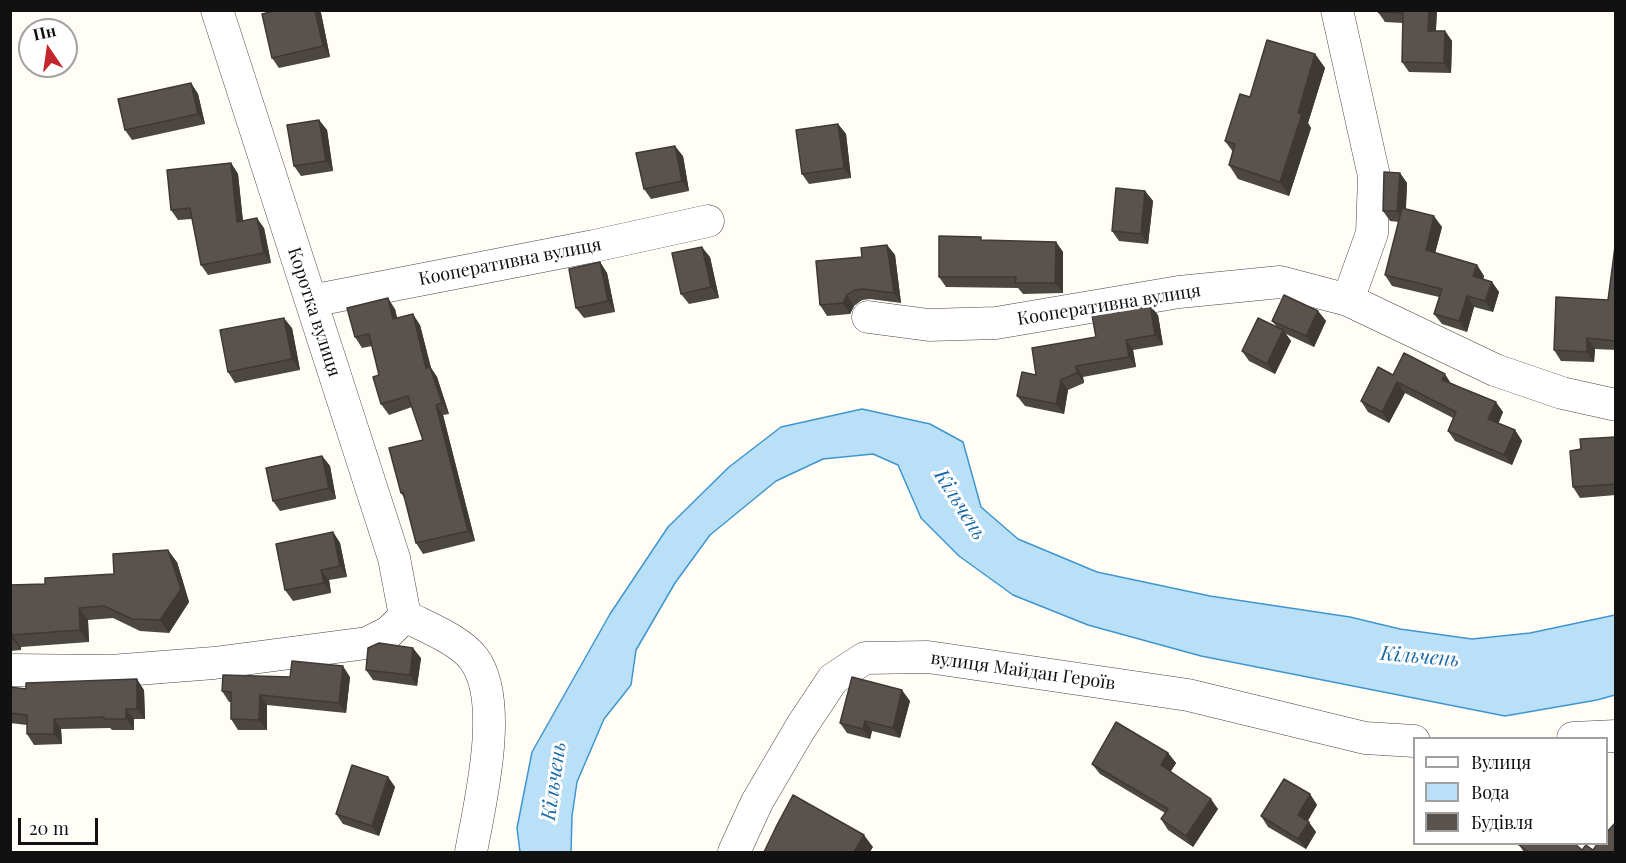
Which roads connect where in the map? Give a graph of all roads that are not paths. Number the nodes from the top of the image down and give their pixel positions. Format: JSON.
{"nodes":[{"id":1,"x":217,"y":10,"type":"edge"},
{"id":2,"x":1337,"y":10,"type":"edge"},
{"id":3,"x":708,"y":221,"type":"dead end"},
{"id":4,"x":1348,"y":300,"type":"junction"},
{"id":5,"x":311,"y":301,"type":"junction"},
{"id":6,"x":868,"y":317,"type":"dead end"},
{"id":7,"x":1616,"y":405,"type":"edge"},
{"id":8,"x":405,"y":616,"type":"junction"},
{"id":9,"x":10,"y":670,"type":"edge"},
{"id":10,"x":1616,"y":736,"type":"edge"},
{"id":11,"x":1595,"y":737,"type":"edge"},
{"id":12,"x":1413,"y":741,"type":"edge"},
{"id":13,"x":471,"y":852,"type":"edge"},
{"id":14,"x":734,"y":852,"type":"edge"}],
"edges":[{"from":1,"to":5,"type":"street","name":"Коротка вулиця"},
{"from":2,"to":4,"type":"street"},
{"from":3,"to":5,"type":"street","name":"Кооперативна вулиця"},
{"from":4,"to":6,"type":"street","name":"Кооперативна вулиця"},
{"from":4,"to":7,"type":"street","name":"Кооперативна вулиця"},
{"from":5,"to":8,"type":"street","name":"Коротка вулиця"},
{"from":8,"to":9,"type":"street"},
{"from":8,"to":13,"type":"street"},
{"from":10,"to":11,"type":"street"},
{"from":12,"to":14,"type":"street","name":"вулиця Майдан Героїв"}]}
